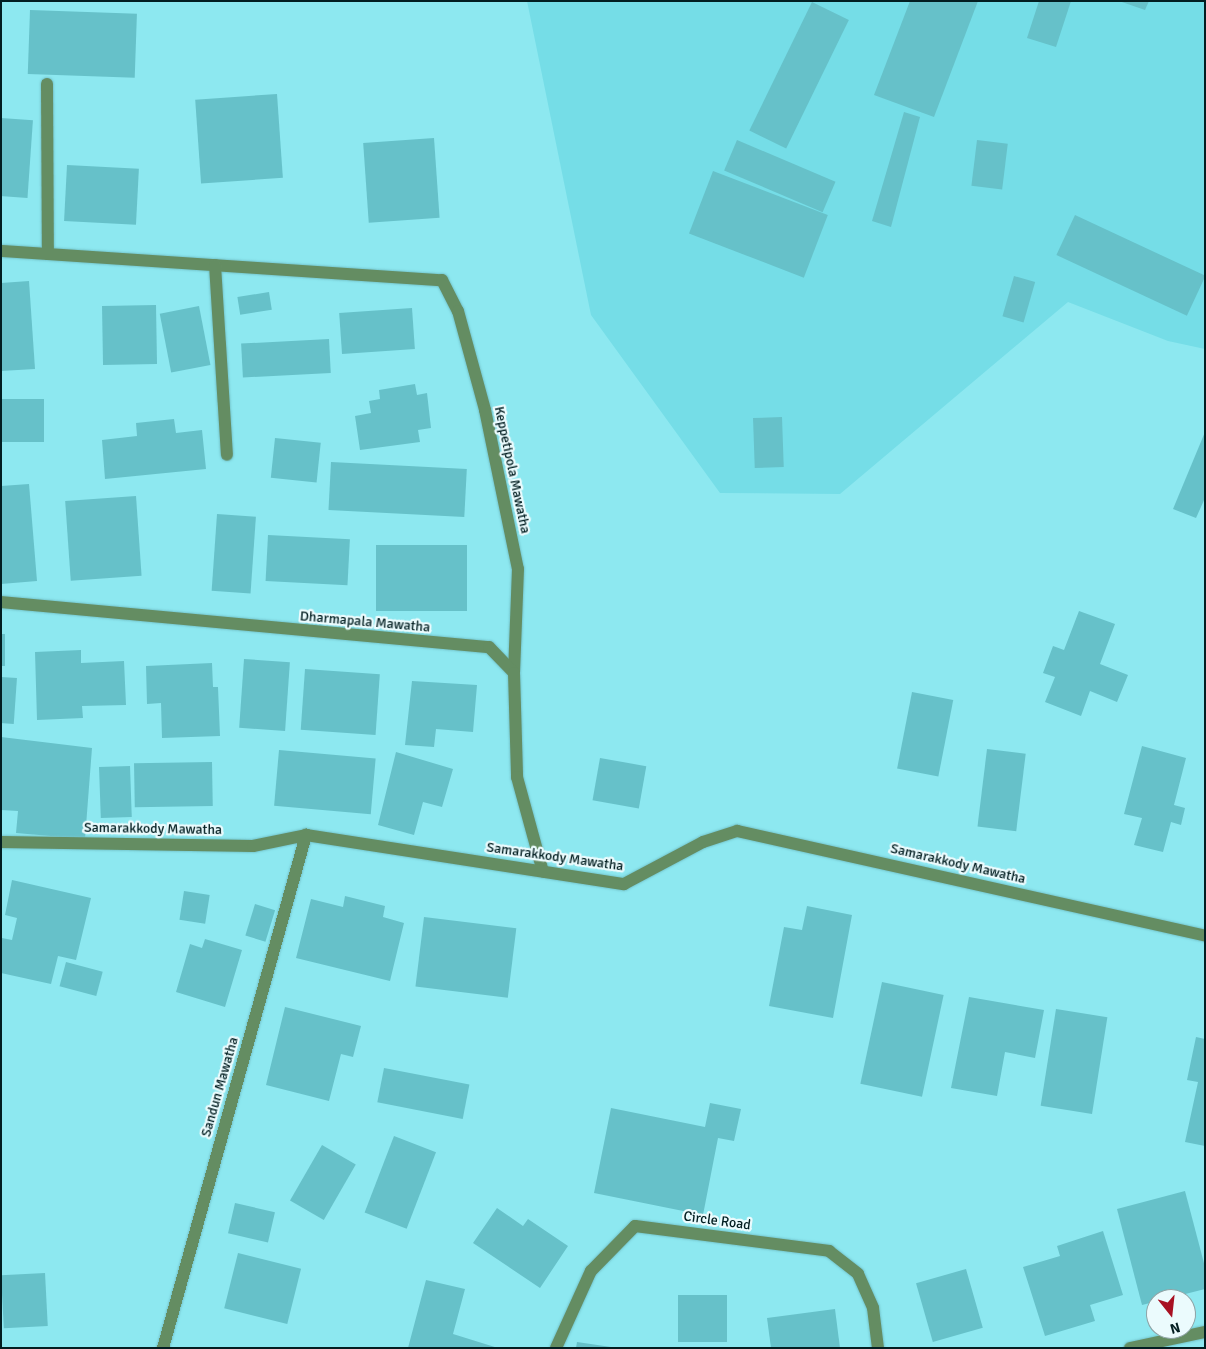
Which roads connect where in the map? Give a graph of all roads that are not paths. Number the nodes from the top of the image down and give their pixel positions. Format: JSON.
{"nodes":[{"id":1,"x":47,"y":84,"type":"dead end"},
{"id":2,"x":1,"y":252,"type":"edge"},
{"id":3,"x":48,"y":254,"type":"junction"},
{"id":4,"x":215,"y":265,"type":"junction"},
{"id":5,"x":227,"y":455,"type":"dead end"},
{"id":6,"x":1,"y":602,"type":"edge"},
{"id":7,"x":514,"y":673,"type":"junction"},
{"id":8,"x":306,"y":834,"type":"junction"},
{"id":9,"x":1,"y":842,"type":"edge"},
{"id":10,"x":544,"y":872,"type":"junction"},
{"id":11,"x":1205,"y":936,"type":"edge"},
{"id":12,"x":1205,"y":1332,"type":"edge"},
{"id":13,"x":163,"y":1348,"type":"edge"},
{"id":14,"x":556,"y":1348,"type":"edge"},
{"id":15,"x":878,"y":1348,"type":"edge"},
{"id":16,"x":1130,"y":1348,"type":"edge"}],
"edges":[{"from":1,"to":3,"type":"street"},
{"from":2,"to":3,"type":"street"},
{"from":3,"to":4,"type":"street"},
{"from":4,"to":5,"type":"street"},
{"from":4,"to":7,"type":"street","name":"Keppetipola Mawatha"},
{"from":6,"to":7,"type":"street","name":"Dharmapala Mawatha"},
{"from":7,"to":10,"type":"street"},
{"from":8,"to":9,"type":"street","name":"Samarakkody Mawatha"},
{"from":8,"to":10,"type":"street","name":"Samarakkody Mawatha"},
{"from":8,"to":13,"type":"street","name":"Sandun Mawatha"},
{"from":10,"to":11,"type":"street","name":"Samarakkody Mawatha"},
{"from":12,"to":16,"type":"street"},
{"from":14,"to":15,"type":"street","name":"Circle Road"}]}
